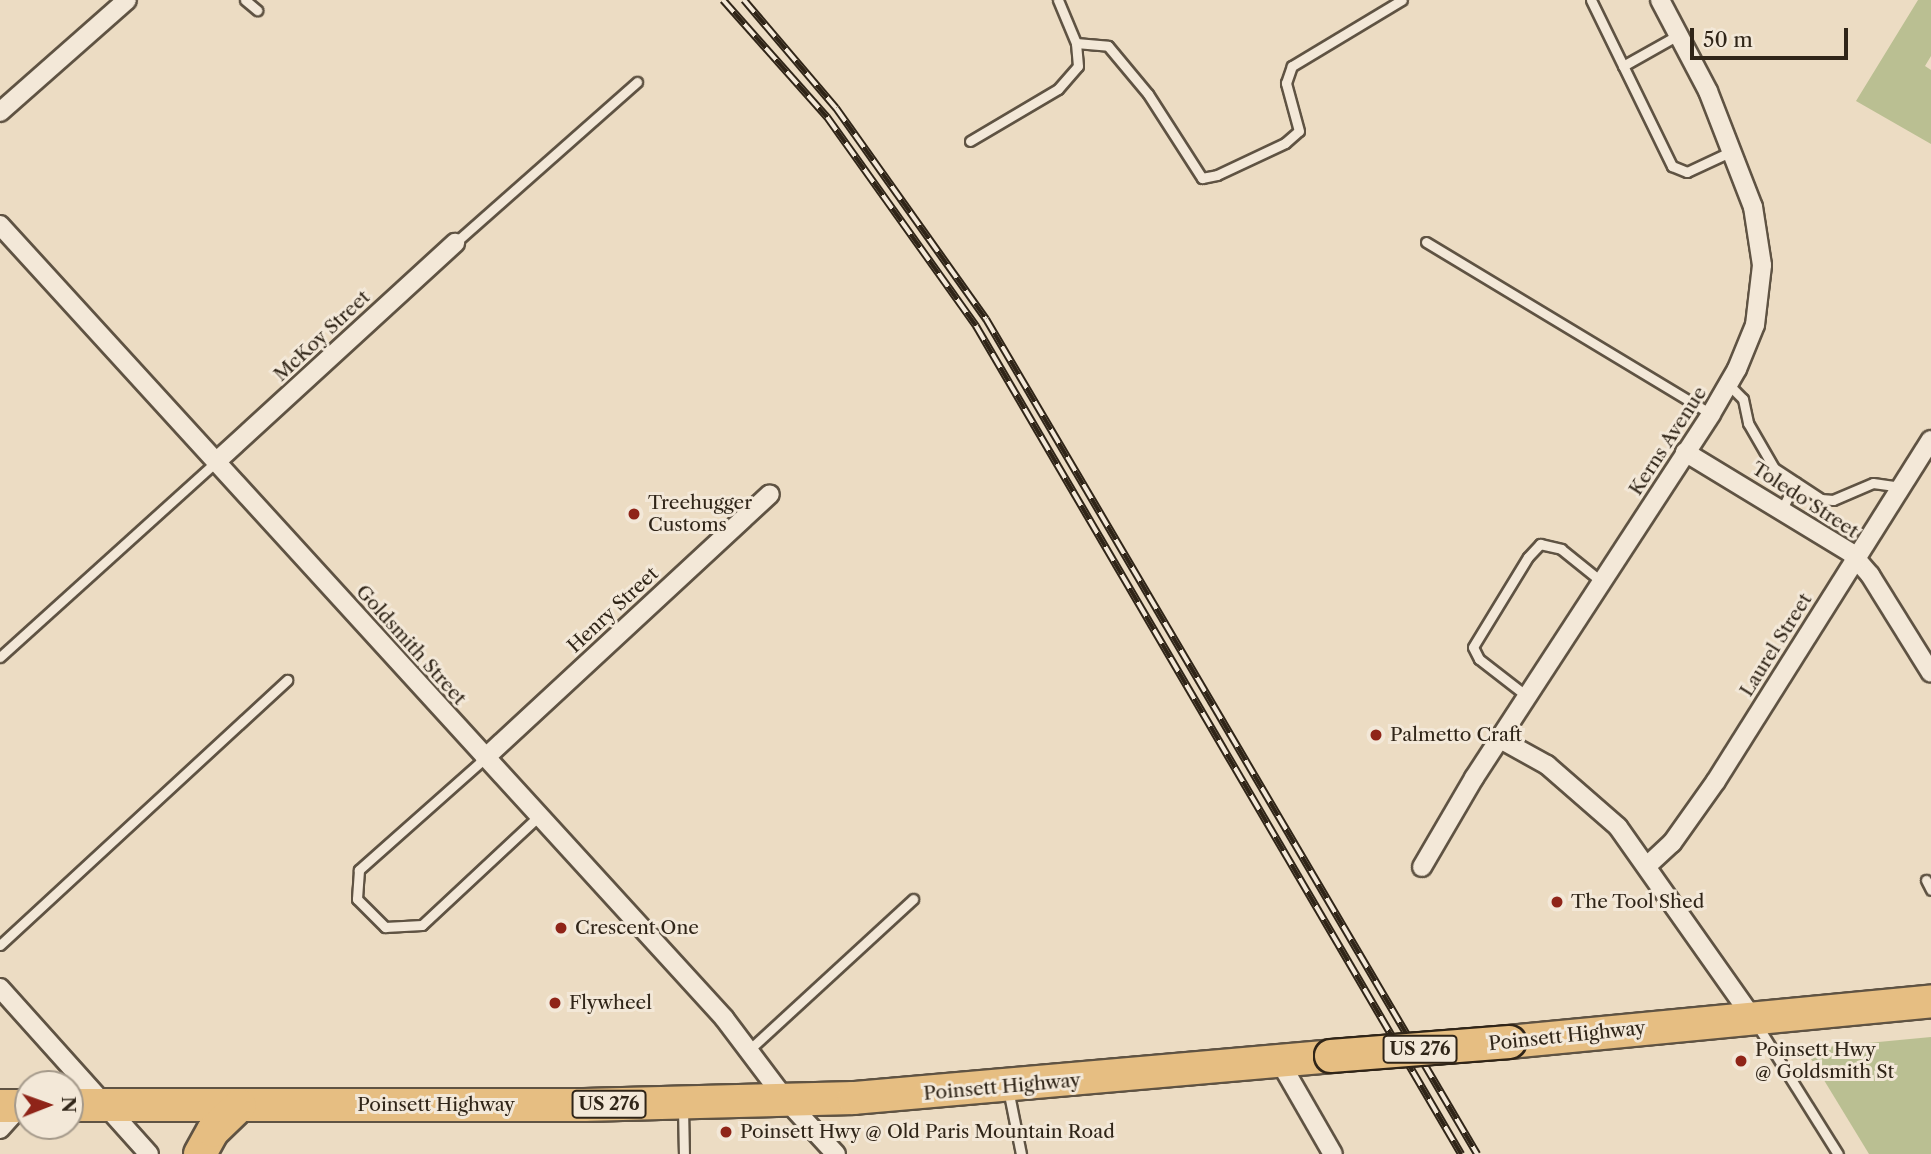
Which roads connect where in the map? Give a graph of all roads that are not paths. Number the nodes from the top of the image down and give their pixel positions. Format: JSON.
{"nodes":[{"id":1,"x":127,"y":0,"type":"edge"},
{"id":2,"x":245,"y":0,"type":"edge"},
{"id":3,"x":1058,"y":0,"type":"edge"},
{"id":4,"x":1402,"y":0,"type":"edge"},
{"id":5,"x":1591,"y":0,"type":"edge"},
{"id":6,"x":1660,"y":0,"type":"edge"},
{"id":7,"x":257,"y":10,"type":"dead end"},
{"id":8,"x":1678,"y":35,"type":"junction"},
{"id":9,"x":1076,"y":43,"type":"junction"},
{"id":10,"x":1623,"y":66,"type":"junction"},
{"id":11,"x":637,"y":82,"type":"dead end"},
{"id":12,"x":0,"y":112,"type":"edge"},
{"id":13,"x":970,"y":141,"type":"dead end"},
{"id":14,"x":1734,"y":151,"type":"junction"},
{"id":15,"x":0,"y":225,"type":"edge"},
{"id":16,"x":1426,"y":242,"type":"dead end"},
{"id":17,"x":455,"y":243,"type":"joint"},
{"id":18,"x":1728,"y":384,"type":"junction"},
{"id":19,"x":1711,"y":414,"type":"junction"},
{"id":20,"x":1931,"y":440,"type":"edge"},
{"id":21,"x":1685,"y":452,"type":"junction"},
{"id":22,"x":217,"y":461,"type":"junction"},
{"id":23,"x":1796,"y":482,"type":"junction"},
{"id":24,"x":1901,"y":487,"type":"junction"},
{"id":25,"x":770,"y":494,"type":"dead end"},
{"id":26,"x":1782,"y":509,"type":"junction"},
{"id":27,"x":1856,"y":558,"type":"junction"},
{"id":28,"x":1602,"y":582,"type":"junction"},
{"id":29,"x":0,"y":657,"type":"edge"},
{"id":30,"x":1931,"y":673,"type":"edge"},
{"id":31,"x":287,"y":680,"type":"dead end"},
{"id":32,"x":1528,"y":697,"type":"junction"},
{"id":33,"x":1500,"y":739,"type":"junction"},
{"id":34,"x":485,"y":758,"type":"junction"},
{"id":35,"x":539,"y":816,"type":"junction"},
{"id":36,"x":1647,"y":866,"type":"junction"},
{"id":37,"x":1422,"y":867,"type":"dead end"},
{"id":38,"x":1926,"y":880,"type":"dead end"},
{"id":39,"x":1931,"y":890,"type":"edge"},
{"id":40,"x":914,"y":899,"type":"dead end"},
{"id":41,"x":0,"y":945,"type":"edge"},
{"id":42,"x":0,"y":988,"type":"edge"},
{"id":43,"x":1931,"y":1001,"type":"edge"},
{"id":44,"x":1752,"y":1017,"type":"junction"},
{"id":45,"x":749,"y":1050,"type":"junction"},
{"id":46,"x":1280,"y":1062,"type":"junction"},
{"id":47,"x":1007,"y":1087,"type":"junction"},
{"id":48,"x":785,"y":1099,"type":"junction"},
{"id":49,"x":683,"y":1103,"type":"junction"},
{"id":50,"x":84,"y":1105,"type":"edge"},
{"id":51,"x":107,"y":1105,"type":"junction"},
{"id":52,"x":240,"y":1105,"type":"junction"},
{"id":53,"x":149,"y":1154,"type":"edge"},
{"id":54,"x":200,"y":1154,"type":"edge"},
{"id":55,"x":684,"y":1154,"type":"edge"},
{"id":56,"x":836,"y":1154,"type":"edge"},
{"id":57,"x":1021,"y":1154,"type":"edge"},
{"id":58,"x":1333,"y":1154,"type":"edge"},
{"id":59,"x":1838,"y":1154,"type":"edge"}],
"edges":[{"from":1,"to":12,"type":"street"},
{"from":2,"to":7,"type":"lane"},
{"from":3,"to":9,"type":"lane"},
{"from":4,"to":9,"type":"lane"},
{"from":5,"to":10,"type":"lane"},
{"from":6,"to":8,"type":"street","name":"Kerns Avenue"},
{"from":8,"to":10,"type":"lane"},
{"from":8,"to":14,"type":"street","name":"Kerns Avenue"},
{"from":9,"to":13,"type":"lane"},
{"from":10,"to":14,"type":"lane"},
{"from":11,"to":17,"type":"lane"},
{"from":14,"to":18,"type":"street","name":"Kerns Avenue"},
{"from":15,"to":22,"type":"street","name":"Goldsmith Street"},
{"from":16,"to":19,"type":"lane"},
{"from":17,"to":22,"type":"street","name":"McKoy Street"},
{"from":18,"to":19,"type":"street","name":"Kerns Avenue"},
{"from":18,"to":23,"type":"lane"},
{"from":19,"to":21,"type":"street","name":"Kerns Avenue"},
{"from":20,"to":24,"type":"street","name":"Laurel Street"},
{"from":21,"to":26,"type":"street","name":"Toledo Street"},
{"from":21,"to":28,"type":"street","name":"Kerns Avenue"},
{"from":22,"to":29,"type":"lane"},
{"from":22,"to":34,"type":"street","name":"Goldsmith Street"},
{"from":23,"to":24,"type":"lane"},
{"from":23,"to":26,"type":"lane"},
{"from":24,"to":27,"type":"street","name":"Laurel Street"},
{"from":25,"to":34,"type":"street","name":"Henry Street"},
{"from":26,"to":27,"type":"street","name":"Toledo Street"},
{"from":27,"to":30,"type":"street","name":"Toledo Street"},
{"from":27,"to":36,"type":"street","name":"Laurel Street"},
{"from":28,"to":32,"type":"street","name":"Kerns Avenue"},
{"from":28,"to":32,"type":"lane"},
{"from":31,"to":41,"type":"lane"},
{"from":32,"to":33,"type":"street","name":"Kerns Avenue"},
{"from":33,"to":36,"type":"street"},
{"from":33,"to":37,"type":"street","name":"Kerns Avenue"},
{"from":34,"to":35,"type":"street","name":"Goldsmith Street"},
{"from":34,"to":35,"type":"lane"},
{"from":35,"to":45,"type":"street","name":"Goldsmith Street"},
{"from":36,"to":44,"type":"street"},
{"from":38,"to":39,"type":"lane"},
{"from":40,"to":45,"type":"lane"},
{"from":42,"to":51,"type":"street"},
{"from":43,"to":44,"type":"highway","name":"Poinsett Highway","number":"US 276"},
{"from":44,"to":46,"type":"highway","name":"Poinsett Highway","number":"US 276","bridge":true},
{"from":44,"to":59,"type":"lane"},
{"from":45,"to":48,"type":"street","name":"Goldsmith Street"},
{"from":46,"to":47,"type":"highway","name":"Poinsett Highway","number":"US 276"},
{"from":46,"to":58,"type":"street"},
{"from":47,"to":48,"type":"highway","name":"Poinsett Highway","number":"US 276"},
{"from":47,"to":57,"type":"lane"},
{"from":48,"to":49,"type":"highway","name":"Poinsett Highway","number":"US 276"},
{"from":48,"to":56,"type":"street","name":"Goldsmith Street"},
{"from":49,"to":52,"type":"highway","name":"Poinsett Highway","number":"US 276"},
{"from":49,"to":55,"type":"lane"},
{"from":50,"to":51,"type":"highway","name":"Poinsett Highway","number":"US 276"},
{"from":51,"to":52,"type":"highway","name":"Poinsett Highway","number":"US 276"},
{"from":51,"to":53,"type":"street"},
{"from":52,"to":54,"type":"highway"}]}
